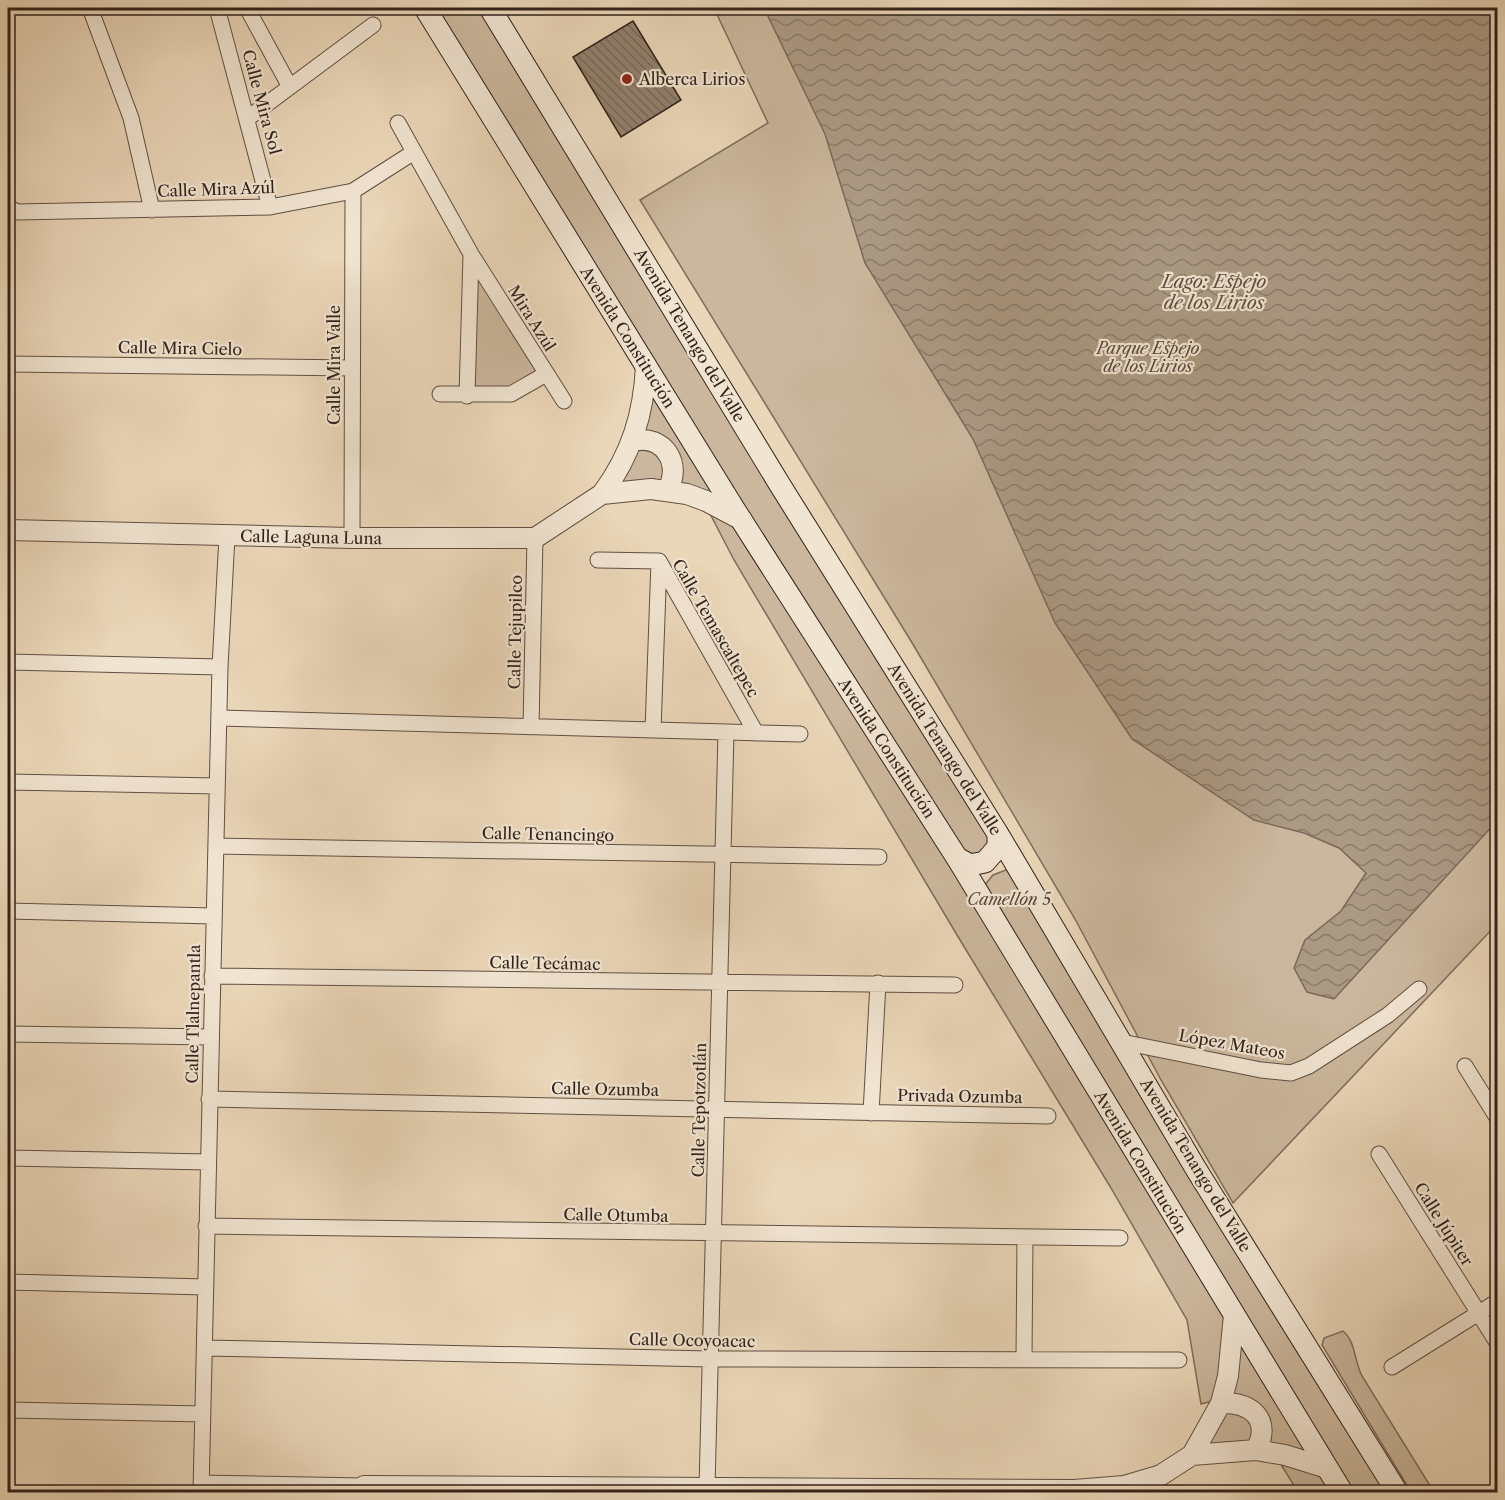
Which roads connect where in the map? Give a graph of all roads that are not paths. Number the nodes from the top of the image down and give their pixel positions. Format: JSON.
{"nodes":[{"id":1,"x":90,"y":8,"type":"edge"},
{"id":2,"x":218,"y":8,"type":"edge"},
{"id":3,"x":247,"y":8,"type":"edge"},
{"id":4,"x":425,"y":8,"type":"edge"},
{"id":5,"x":490,"y":8,"type":"edge"},
{"id":6,"x":373,"y":25,"type":"dead end"},
{"id":7,"x":290,"y":87,"type":"junction"},
{"id":8,"x":248,"y":118,"type":"junction"},
{"id":9,"x":398,"y":123,"type":"dead end"},
{"id":10,"x":414,"y":152,"type":"junction"},
{"id":11,"x":352,"y":191,"type":"junction"},
{"id":12,"x":8,"y":207,"type":"edge"},
{"id":13,"x":270,"y":207,"type":"junction"},
{"id":14,"x":152,"y":210,"type":"junction"},
{"id":15,"x":471,"y":254,"type":"junction"},
{"id":16,"x":8,"y":364,"type":"edge"},
{"id":17,"x":645,"y":365,"type":"junction"},
{"id":18,"x":352,"y":368,"type":"junction"},
{"id":19,"x":546,"y":374,"type":"junction"},
{"id":20,"x":440,"y":394,"type":"dead end"},
{"id":21,"x":467,"y":396,"type":"junction"},
{"id":22,"x":564,"y":401,"type":"dead end"},
{"id":23,"x":633,"y":441,"type":"junction"},
{"id":24,"x":667,"y":491,"type":"junction"},
{"id":25,"x":602,"y":494,"type":"junction"},
{"id":26,"x":742,"y":520,"type":"junction"},
{"id":27,"x":8,"y":530,"type":"edge"},
{"id":28,"x":227,"y":536,"type":"junction"},
{"id":29,"x":352,"y":538,"type":"junction"},
{"id":30,"x":535,"y":538,"type":"junction"},
{"id":31,"x":598,"y":560,"type":"dead end"},
{"id":32,"x":659,"y":561,"type":"junction"},
{"id":33,"x":8,"y":662,"type":"edge"},
{"id":34,"x":220,"y":667,"type":"junction"},
{"id":35,"x":219,"y":718,"type":"junction"},
{"id":36,"x":531,"y":726,"type":"junction"},
{"id":37,"x":653,"y":730,"type":"junction"},
{"id":38,"x":726,"y":733,"type":"junction"},
{"id":39,"x":756,"y":733,"type":"junction"},
{"id":40,"x":800,"y":734,"type":"dead end"},
{"id":41,"x":8,"y":782,"type":"edge"},
{"id":42,"x":217,"y":786,"type":"junction"},
{"id":43,"x":998,"y":834,"type":"junction"},
{"id":44,"x":216,"y":846,"type":"junction"},
{"id":45,"x":723,"y":855,"type":"junction"},
{"id":46,"x":879,"y":857,"type":"dead end"},
{"id":47,"x":957,"y":858,"type":"junction"},
{"id":48,"x":1023,"y":874,"type":"junction"},
{"id":49,"x":982,"y":900,"type":"junction"},
{"id":50,"x":8,"y":911,"type":"edge"},
{"id":51,"x":214,"y":916,"type":"junction"},
{"id":52,"x":212,"y":976,"type":"junction"},
{"id":53,"x":878,"y":983,"type":"junction"},
{"id":54,"x":720,"y":984,"type":"junction"},
{"id":55,"x":955,"y":985,"type":"dead end"},
{"id":56,"x":1419,"y":989,"type":"dead end"},
{"id":57,"x":8,"y":1034,"type":"edge"},
{"id":58,"x":211,"y":1037,"type":"junction"},
{"id":59,"x":1122,"y":1042,"type":"junction"},
{"id":60,"x":1465,"y":1066,"type":"dead end"},
{"id":61,"x":209,"y":1099,"type":"junction"},
{"id":62,"x":717,"y":1110,"type":"junction"},
{"id":63,"x":871,"y":1113,"type":"junction"},
{"id":64,"x":1048,"y":1116,"type":"dead end"},
{"id":65,"x":1497,"y":1119,"type":"edge"},
{"id":66,"x":1379,"y":1154,"type":"dead end"},
{"id":67,"x":8,"y":1158,"type":"edge"},
{"id":68,"x":208,"y":1162,"type":"junction"},
{"id":69,"x":206,"y":1226,"type":"junction"},
{"id":70,"x":714,"y":1234,"type":"junction"},
{"id":71,"x":1025,"y":1237,"type":"junction"},
{"id":72,"x":1119,"y":1238,"type":"dead end"},
{"id":73,"x":8,"y":1282,"type":"edge"},
{"id":74,"x":205,"y":1287,"type":"junction"},
{"id":75,"x":1497,"y":1301,"type":"edge"},
{"id":76,"x":1479,"y":1314,"type":"junction"},
{"id":77,"x":1234,"y":1316,"type":"junction"},
{"id":78,"x":1497,"y":1344,"type":"edge"},
{"id":79,"x":204,"y":1348,"type":"junction"},
{"id":80,"x":710,"y":1359,"type":"junction"},
{"id":81,"x":1024,"y":1359,"type":"junction"},
{"id":82,"x":1179,"y":1360,"type":"dead end"},
{"id":83,"x":1392,"y":1367,"type":"dead end"},
{"id":84,"x":1221,"y":1403,"type":"junction"},
{"id":85,"x":8,"y":1410,"type":"edge"},
{"id":86,"x":202,"y":1414,"type":"junction"},
{"id":87,"x":1256,"y":1450,"type":"junction"},
{"id":88,"x":1192,"y":1455,"type":"junction"},
{"id":89,"x":1327,"y":1468,"type":"junction"},
{"id":90,"x":201,"y":1488,"type":"edge"},
{"id":91,"x":707,"y":1488,"type":"junction"},
{"id":92,"x":364,"y":1489,"type":"edge"},
{"id":93,"x":1124,"y":1489,"type":"edge"},
{"id":94,"x":834,"y":1491,"type":"edge"},
{"id":95,"x":1342,"y":1492,"type":"edge"},
{"id":96,"x":1397,"y":1492,"type":"edge"}],
"edges":[{"from":1,"to":14,"type":"street"},
{"from":2,"to":8,"type":"street","name":"Calle Mira Sol"},
{"from":3,"to":7,"type":"street"},
{"from":4,"to":17,"type":"main road","name":"Avenida Constitución"},
{"from":5,"to":43,"type":"main road","name":"Avenida Tenango del Valle"},
{"from":6,"to":7,"type":"street"},
{"from":7,"to":8,"type":"street"},
{"from":8,"to":13,"type":"street","name":"Calle Mira Sol"},
{"from":9,"to":10,"type":"street","name":"Mira Azúl"},
{"from":10,"to":11,"type":"street","name":"Calle Mira Azúl"},
{"from":10,"to":15,"type":"street","name":"Mira Azúl"},
{"from":11,"to":13,"type":"street","name":"Calle Mira Azúl"},
{"from":11,"to":18,"type":"street","name":"Calle Mira Valle"},
{"from":12,"to":14,"type":"street","name":"Calle Mira Azúl"},
{"from":13,"to":14,"type":"street","name":"Calle Mira Azúl"},
{"from":15,"to":19,"type":"street","name":"Mira Azúl"},
{"from":15,"to":21,"type":"street"},
{"from":16,"to":18,"type":"street","name":"Calle Mira Cielo"},
{"from":17,"to":23,"type":"street"},
{"from":17,"to":26,"type":"main road","name":"Avenida Constitución"},
{"from":18,"to":29,"type":"street","name":"Calle Mira Valle"},
{"from":19,"to":21,"type":"street"},
{"from":19,"to":22,"type":"street","name":"Mira Azúl"},
{"from":20,"to":21,"type":"street"},
{"from":23,"to":24,"type":"street"},
{"from":23,"to":25,"type":"street"},
{"from":24,"to":25,"type":"street"},
{"from":24,"to":26,"type":"street"},
{"from":25,"to":30,"type":"street"},
{"from":26,"to":47,"type":"main road","name":"Avenida Constitución"},
{"from":27,"to":28,"type":"street","name":"Calle Laguna Luna"},
{"from":28,"to":29,"type":"street","name":"Calle Laguna Luna"},
{"from":28,"to":34,"type":"street","name":"Calle Tlalnepantla"},
{"from":29,"to":30,"type":"street","name":"Calle Laguna Luna"},
{"from":30,"to":36,"type":"street","name":"Calle Tejupilco"},
{"from":31,"to":32,"type":"street"},
{"from":32,"to":37,"type":"street","name":"Calle Temascaltepec"},
{"from":32,"to":39,"type":"street","name":"Calle Temascaltepec"},
{"from":33,"to":34,"type":"street"},
{"from":34,"to":35,"type":"street","name":"Calle Tlalnepantla"},
{"from":35,"to":36,"type":"street"},
{"from":35,"to":42,"type":"street","name":"Calle Tlalnepantla"},
{"from":36,"to":37,"type":"street"},
{"from":37,"to":38,"type":"street"},
{"from":38,"to":39,"type":"street"},
{"from":38,"to":45,"type":"street","name":"Calle Tepotzotlán"},
{"from":39,"to":40,"type":"street"},
{"from":41,"to":42,"type":"street"},
{"from":42,"to":44,"type":"street","name":"Calle Tlalnepantla"},
{"from":43,"to":47,"type":"main road"},
{"from":43,"to":48,"type":"main road","name":"Avenida Tenango del Valle"},
{"from":44,"to":45,"type":"street","name":"Calle Tenancingo"},
{"from":44,"to":51,"type":"street","name":"Calle Tlalnepantla"},
{"from":45,"to":46,"type":"street","name":"Calle Tenancingo"},
{"from":45,"to":54,"type":"street","name":"Calle Tepotzotlán"},
{"from":47,"to":49,"type":"main road","name":"Avenida Constitución"},
{"from":48,"to":49,"type":"main road"},
{"from":48,"to":59,"type":"main road","name":"Avenida Tenango del Valle"},
{"from":49,"to":77,"type":"main road","name":"Avenida Constitución"},
{"from":50,"to":51,"type":"street"},
{"from":51,"to":52,"type":"street","name":"Calle Tlalnepantla"},
{"from":52,"to":54,"type":"street","name":"Calle Tecámac"},
{"from":52,"to":58,"type":"street","name":"Calle Tlalnepantla"},
{"from":53,"to":54,"type":"street","name":"Calle Tecámac"},
{"from":53,"to":55,"type":"street","name":"Calle Tecámac"},
{"from":53,"to":63,"type":"street"},
{"from":54,"to":62,"type":"street","name":"Calle Tepotzotlán"},
{"from":56,"to":59,"type":"street","name":"López Mateos"},
{"from":57,"to":58,"type":"street"},
{"from":58,"to":61,"type":"street","name":"Calle Tlalnepantla"},
{"from":59,"to":96,"type":"main road","name":"Avenida Tenango del Valle"},
{"from":60,"to":65,"type":"street"},
{"from":61,"to":62,"type":"street","name":"Calle Ozumba"},
{"from":61,"to":68,"type":"street","name":"Calle Tlalnepantla"},
{"from":62,"to":63,"type":"street","name":"Calle Ozumba"},
{"from":62,"to":70,"type":"street","name":"Calle Tepotzotlán"},
{"from":63,"to":64,"type":"street","name":"Privada Ozumba"},
{"from":66,"to":76,"type":"street","name":"Calle Júpiter"},
{"from":67,"to":68,"type":"street"},
{"from":68,"to":69,"type":"street","name":"Calle Tlalnepantla"},
{"from":69,"to":70,"type":"street","name":"Calle Otumba"},
{"from":69,"to":74,"type":"street","name":"Calle Tlalnepantla"},
{"from":70,"to":71,"type":"street","name":"Calle Otumba"},
{"from":70,"to":80,"type":"street","name":"Calle Tepotzotlán"},
{"from":71,"to":72,"type":"street","name":"Calle Otumba"},
{"from":71,"to":81,"type":"street"},
{"from":73,"to":74,"type":"street"},
{"from":74,"to":79,"type":"street","name":"Calle Tlalnepantla"},
{"from":75,"to":76,"type":"street"},
{"from":76,"to":78,"type":"street","name":"Calle Júpiter"},
{"from":76,"to":83,"type":"street"},
{"from":77,"to":84,"type":"street"},
{"from":77,"to":89,"type":"main road","name":"Avenida Constitución"},
{"from":79,"to":80,"type":"street","name":"Calle Ocoyoacac"},
{"from":79,"to":86,"type":"street","name":"Calle Tlalnepantla"},
{"from":80,"to":81,"type":"street","name":"Calle Ocoyoacac"},
{"from":80,"to":91,"type":"street","name":"Calle Tepotzotlán"},
{"from":81,"to":82,"type":"street","name":"Calle Ocoyoacac"},
{"from":84,"to":87,"type":"street"},
{"from":84,"to":88,"type":"street"},
{"from":85,"to":86,"type":"street"},
{"from":86,"to":90,"type":"street","name":"Calle Tlalnepantla"},
{"from":87,"to":88,"type":"street"},
{"from":87,"to":89,"type":"street"},
{"from":88,"to":93,"type":"street"},
{"from":89,"to":95,"type":"main road","name":"Avenida Constitución"},
{"from":90,"to":92,"type":"street"},
{"from":91,"to":92,"type":"street"},
{"from":91,"to":94,"type":"street"},
{"from":93,"to":94,"type":"street"}]}
